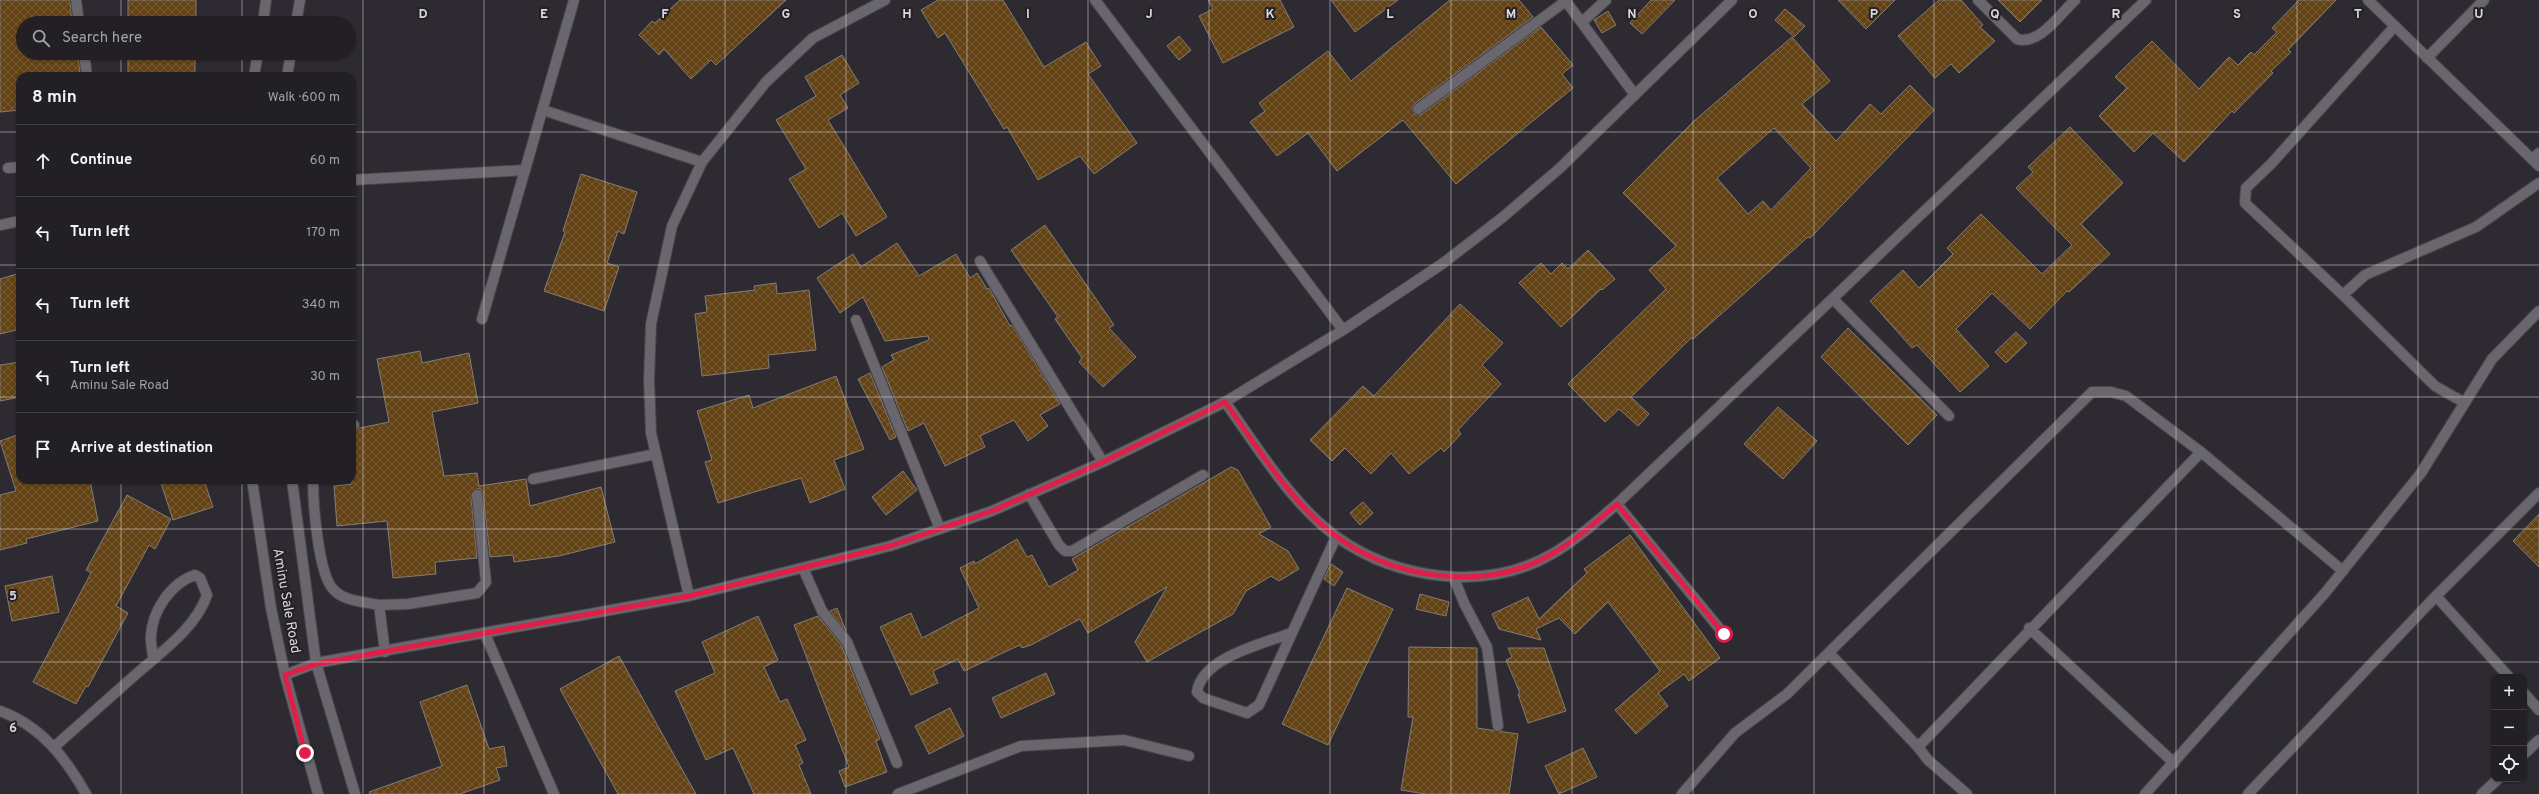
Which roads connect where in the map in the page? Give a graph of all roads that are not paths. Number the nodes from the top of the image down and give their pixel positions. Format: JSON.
{"nodes":[{"id":1,"x":76,"y":0,"type":"edge"},
{"id":2,"x":266,"y":0,"type":"edge"},
{"id":3,"x":300,"y":0,"type":"edge"},
{"id":4,"x":574,"y":0,"type":"edge"},
{"id":5,"x":885,"y":0,"type":"edge"},
{"id":6,"x":1095,"y":0,"type":"edge"},
{"id":7,"x":1566,"y":0,"type":"edge"},
{"id":8,"x":1606,"y":0,"type":"edge"},
{"id":9,"x":1732,"y":0,"type":"edge"},
{"id":10,"x":1978,"y":0,"type":"edge"},
{"id":11,"x":2075,"y":0,"type":"edge"},
{"id":12,"x":2146,"y":0,"type":"edge"},
{"id":13,"x":2368,"y":0,"type":"edge"},
{"id":14,"x":2484,"y":0,"type":"edge"},
{"id":15,"x":79,"y":16,"type":"edge"},
{"id":16,"x":263,"y":16,"type":"edge"},
{"id":17,"x":297,"y":16,"type":"edge"},
{"id":18,"x":1582,"y":22,"type":"junction"},
{"id":19,"x":2395,"y":26,"type":"junction"},
{"id":20,"x":2427,"y":58,"type":"junction"},
{"id":21,"x":85,"y":60,"type":"edge"},
{"id":22,"x":257,"y":60,"type":"edge"},
{"id":23,"x":290,"y":60,"type":"edge"},
{"id":24,"x":86,"y":72,"type":"edge"},
{"id":25,"x":255,"y":72,"type":"edge"},
{"id":26,"x":289,"y":72,"type":"edge"},
{"id":27,"x":1635,"y":95,"type":"junction"},
{"id":28,"x":1418,"y":109,"type":"dead end"},
{"id":29,"x":543,"y":110,"type":"junction"},
{"id":30,"x":2537,"y":159,"type":"edge"},
{"id":31,"x":702,"y":162,"type":"junction"},
{"id":32,"x":16,"y":167,"type":"edge"},
{"id":33,"x":8,"y":168,"type":"dead end"},
{"id":34,"x":526,"y":170,"type":"junction"},
{"id":35,"x":356,"y":180,"type":"edge"},
{"id":36,"x":2539,"y":183,"type":"edge"},
{"id":37,"x":16,"y":222,"type":"edge"},
{"id":38,"x":0,"y":225,"type":"edge"},
{"id":39,"x":980,"y":261,"type":"dead end"},
{"id":40,"x":2343,"y":295,"type":"junction"},
{"id":41,"x":1833,"y":299,"type":"junction"},
{"id":42,"x":2539,"y":310,"type":"edge"},
{"id":43,"x":482,"y":319,"type":"dead end"},
{"id":44,"x":856,"y":320,"type":"dead end"},
{"id":45,"x":1343,"y":330,"type":"junction"},
{"id":46,"x":1225,"y":402,"type":"junction"},
{"id":47,"x":2465,"y":403,"type":"junction"},
{"id":48,"x":1949,"y":416,"type":"dead end"},
{"id":49,"x":2201,"y":452,"type":"junction"},
{"id":50,"x":656,"y":454,"type":"junction"},
{"id":51,"x":1103,"y":462,"type":"junction"},
{"id":52,"x":1203,"y":474,"type":"dead end"},
{"id":53,"x":533,"y":479,"type":"dead end"},
{"id":54,"x":253,"y":484,"type":"edge"},
{"id":55,"x":293,"y":484,"type":"edge"},
{"id":56,"x":313,"y":484,"type":"edge"},
{"id":57,"x":2539,"y":493,"type":"edge"},
{"id":58,"x":1029,"y":494,"type":"junction"},
{"id":59,"x":477,"y":495,"type":"dead end"},
{"id":60,"x":1617,"y":504,"type":"junction"},
{"id":61,"x":940,"y":529,"type":"junction"},
{"id":62,"x":1336,"y":537,"type":"junction"},
{"id":63,"x":803,"y":568,"type":"junction"},
{"id":64,"x":2343,"y":571,"type":"junction"},
{"id":65,"x":1454,"y":578,"type":"junction"},
{"id":66,"x":689,"y":596,"type":"junction"},
{"id":67,"x":2436,"y":596,"type":"junction"},
{"id":68,"x":379,"y":605,"type":"junction"},
{"id":69,"x":2029,"y":628,"type":"junction"},
{"id":70,"x":1291,"y":633,"type":"junction"},
{"id":71,"x":485,"y":634,"type":"junction"},
{"id":72,"x":1724,"y":634,"type":"dead end"},
{"id":73,"x":384,"y":652,"type":"junction"},
{"id":74,"x":1829,"y":653,"type":"junction"},
{"id":75,"x":154,"y":658,"type":"junction"},
{"id":76,"x":316,"y":664,"type":"junction"},
{"id":77,"x":2506,"y":674,"type":"edge"},
{"id":78,"x":285,"y":675,"type":"junction"},
{"id":79,"x":2527,"y":696,"type":"edge"},
{"id":80,"x":2539,"y":710,"type":"edge"},
{"id":81,"x":0,"y":711,"type":"edge"},
{"id":82,"x":1498,"y":726,"type":"dead end"},
{"id":83,"x":2539,"y":740,"type":"edge"},
{"id":84,"x":54,"y":747,"type":"junction"},
{"id":85,"x":1918,"y":747,"type":"junction"},
{"id":86,"x":2527,"y":751,"type":"edge"},
{"id":87,"x":1189,"y":756,"type":"dead end"},
{"id":88,"x":897,"y":763,"type":"dead end"},
{"id":89,"x":2174,"y":763,"type":"junction"},
{"id":90,"x":2495,"y":782,"type":"edge"},
{"id":91,"x":86,"y":794,"type":"edge"},
{"id":92,"x":318,"y":794,"type":"edge"},
{"id":93,"x":355,"y":794,"type":"edge"},
{"id":94,"x":554,"y":794,"type":"edge"},
{"id":95,"x":898,"y":794,"type":"edge"},
{"id":96,"x":1682,"y":794,"type":"edge"},
{"id":97,"x":1967,"y":794,"type":"edge"},
{"id":98,"x":2145,"y":794,"type":"edge"},
{"id":99,"x":2248,"y":794,"type":"edge"},
{"id":100,"x":2482,"y":794,"type":"edge"}],
"edges":[{"from":1,"to":15,"type":"street"},
{"from":2,"to":16,"type":"street"},
{"from":3,"to":17,"type":"street"},
{"from":4,"to":29,"type":"street"},
{"from":5,"to":31,"type":"street"},
{"from":6,"to":45,"type":"street"},
{"from":7,"to":18,"type":"street"},
{"from":7,"to":28,"type":"street"},
{"from":8,"to":18,"type":"street"},
{"from":9,"to":27,"type":"street"},
{"from":10,"to":11,"type":"street"},
{"from":12,"to":41,"type":"street"},
{"from":13,"to":19,"type":"street"},
{"from":14,"to":20,"type":"street"},
{"from":18,"to":27,"type":"street"},
{"from":19,"to":20,"type":"street"},
{"from":19,"to":40,"type":"street"},
{"from":20,"to":30,"type":"street"},
{"from":21,"to":24,"type":"street"},
{"from":22,"to":25,"type":"street"},
{"from":23,"to":26,"type":"street"},
{"from":27,"to":45,"type":"street"},
{"from":29,"to":31,"type":"street"},
{"from":29,"to":34,"type":"street"},
{"from":31,"to":50,"type":"street"},
{"from":32,"to":33,"type":"street"},
{"from":34,"to":35,"type":"street"},
{"from":34,"to":43,"type":"street"},
{"from":36,"to":40,"type":"street"},
{"from":37,"to":38,"type":"street"},
{"from":39,"to":51,"type":"street"},
{"from":40,"to":47,"type":"street"},
{"from":41,"to":48,"type":"street"},
{"from":41,"to":60,"type":"street"},
{"from":42,"to":47,"type":"street"},
{"from":44,"to":61,"type":"street"},
{"from":45,"to":46,"type":"street"},
{"from":46,"to":51,"type":"street"},
{"from":46,"to":62,"type":"street"},
{"from":47,"to":64,"type":"street"},
{"from":49,"to":64,"type":"street"},
{"from":49,"to":69,"type":"street"},
{"from":49,"to":74,"type":"street"},
{"from":50,"to":53,"type":"street"},
{"from":50,"to":66,"type":"street"},
{"from":51,"to":58,"type":"street"},
{"from":52,"to":58,"type":"street"},
{"from":54,"to":78,"type":"street","name":"Aminu Sale Road"},
{"from":55,"to":76,"type":"street","name":"Aminu Sale Road"},
{"from":56,"to":68,"type":"street"},
{"from":57,"to":67,"type":"street"},
{"from":58,"to":61,"type":"street"},
{"from":59,"to":68,"type":"street"},
{"from":60,"to":65,"type":"street"},
{"from":60,"to":72,"type":"street"},
{"from":61,"to":63,"type":"street"},
{"from":62,"to":65,"type":"street"},
{"from":62,"to":70,"type":"street"},
{"from":63,"to":66,"type":"street"},
{"from":63,"to":88,"type":"street"},
{"from":64,"to":89,"type":"street"},
{"from":65,"to":82,"type":"street"},
{"from":66,"to":71,"type":"street"},
{"from":67,"to":77,"type":"street"},
{"from":67,"to":99,"type":"street"},
{"from":68,"to":73,"type":"street"},
{"from":69,"to":85,"type":"street"},
{"from":69,"to":89,"type":"street"},
{"from":70,"to":70,"type":"street"},
{"from":71,"to":73,"type":"street"},
{"from":71,"to":94,"type":"street"},
{"from":73,"to":76,"type":"street"},
{"from":74,"to":85,"type":"street"},
{"from":74,"to":96,"type":"street"},
{"from":75,"to":75,"type":"street"},
{"from":75,"to":84,"type":"street"},
{"from":76,"to":78,"type":"street"},
{"from":76,"to":93,"type":"street","name":"Aminu Sale Road"},
{"from":78,"to":92,"type":"street","name":"Aminu Sale Road"},
{"from":79,"to":80,"type":"street"},
{"from":81,"to":84,"type":"street"},
{"from":83,"to":86,"type":"street"},
{"from":84,"to":91,"type":"street"},
{"from":85,"to":97,"type":"street"},
{"from":87,"to":95,"type":"street"},
{"from":89,"to":98,"type":"street"},
{"from":90,"to":100,"type":"street"}]}
